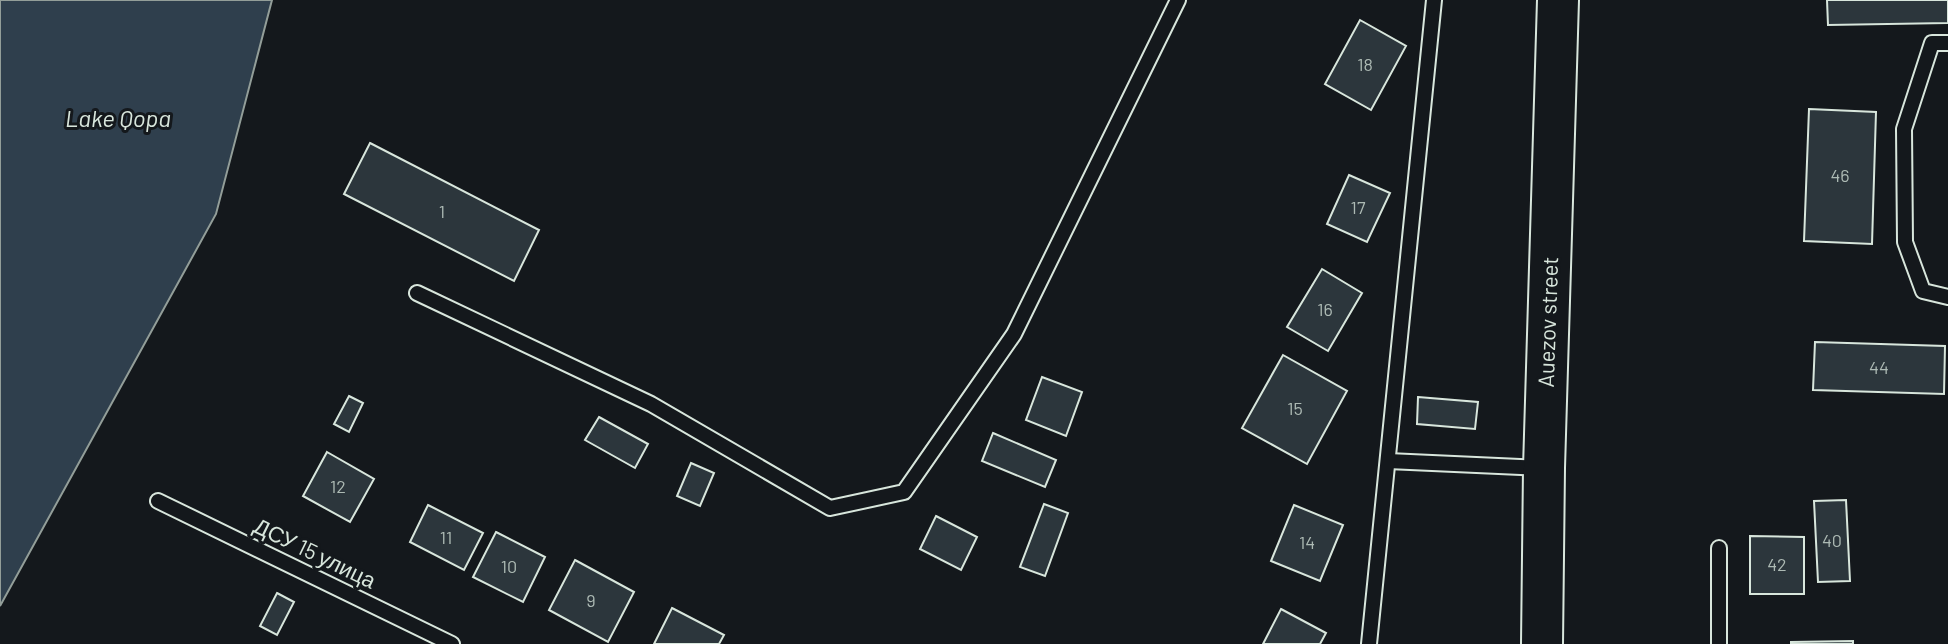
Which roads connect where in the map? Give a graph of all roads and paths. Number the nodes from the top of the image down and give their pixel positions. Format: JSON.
{"nodes":[{"id":1,"x":1178,"y":0,"type":"edge"},
{"id":2,"x":1434,"y":0,"type":"edge"},
{"id":3,"x":1558,"y":0,"type":"edge"},
{"id":4,"x":1948,"y":43,"type":"edge"},
{"id":5,"x":417,"y":293,"type":"dead end"},
{"id":6,"x":1948,"y":297,"type":"edge"},
{"id":7,"x":1388,"y":461,"type":"junction"},
{"id":8,"x":1544,"y":468,"type":"junction"},
{"id":9,"x":158,"y":501,"type":"dead end"},
{"id":10,"x":1719,"y":548,"type":"dead end"},
{"id":11,"x":452,"y":644,"type":"edge"},
{"id":12,"x":1369,"y":644,"type":"edge"},
{"id":13,"x":1542,"y":644,"type":"edge"},
{"id":14,"x":1719,"y":644,"type":"edge"}],
"edges":[{"from":1,"to":5,"type":"lane"},
{"from":2,"to":7,"type":"lane"},
{"from":3,"to":8,"type":"main road","name":"Auezov street"},
{"from":4,"to":6,"type":"lane"},
{"from":7,"to":8,"type":"lane"},
{"from":7,"to":12,"type":"lane"},
{"from":8,"to":13,"type":"main road","name":"Auezov street"},
{"from":9,"to":11,"type":"lane","name":"ДСУ 15 улица"},
{"from":10,"to":14,"type":"lane"}]}
